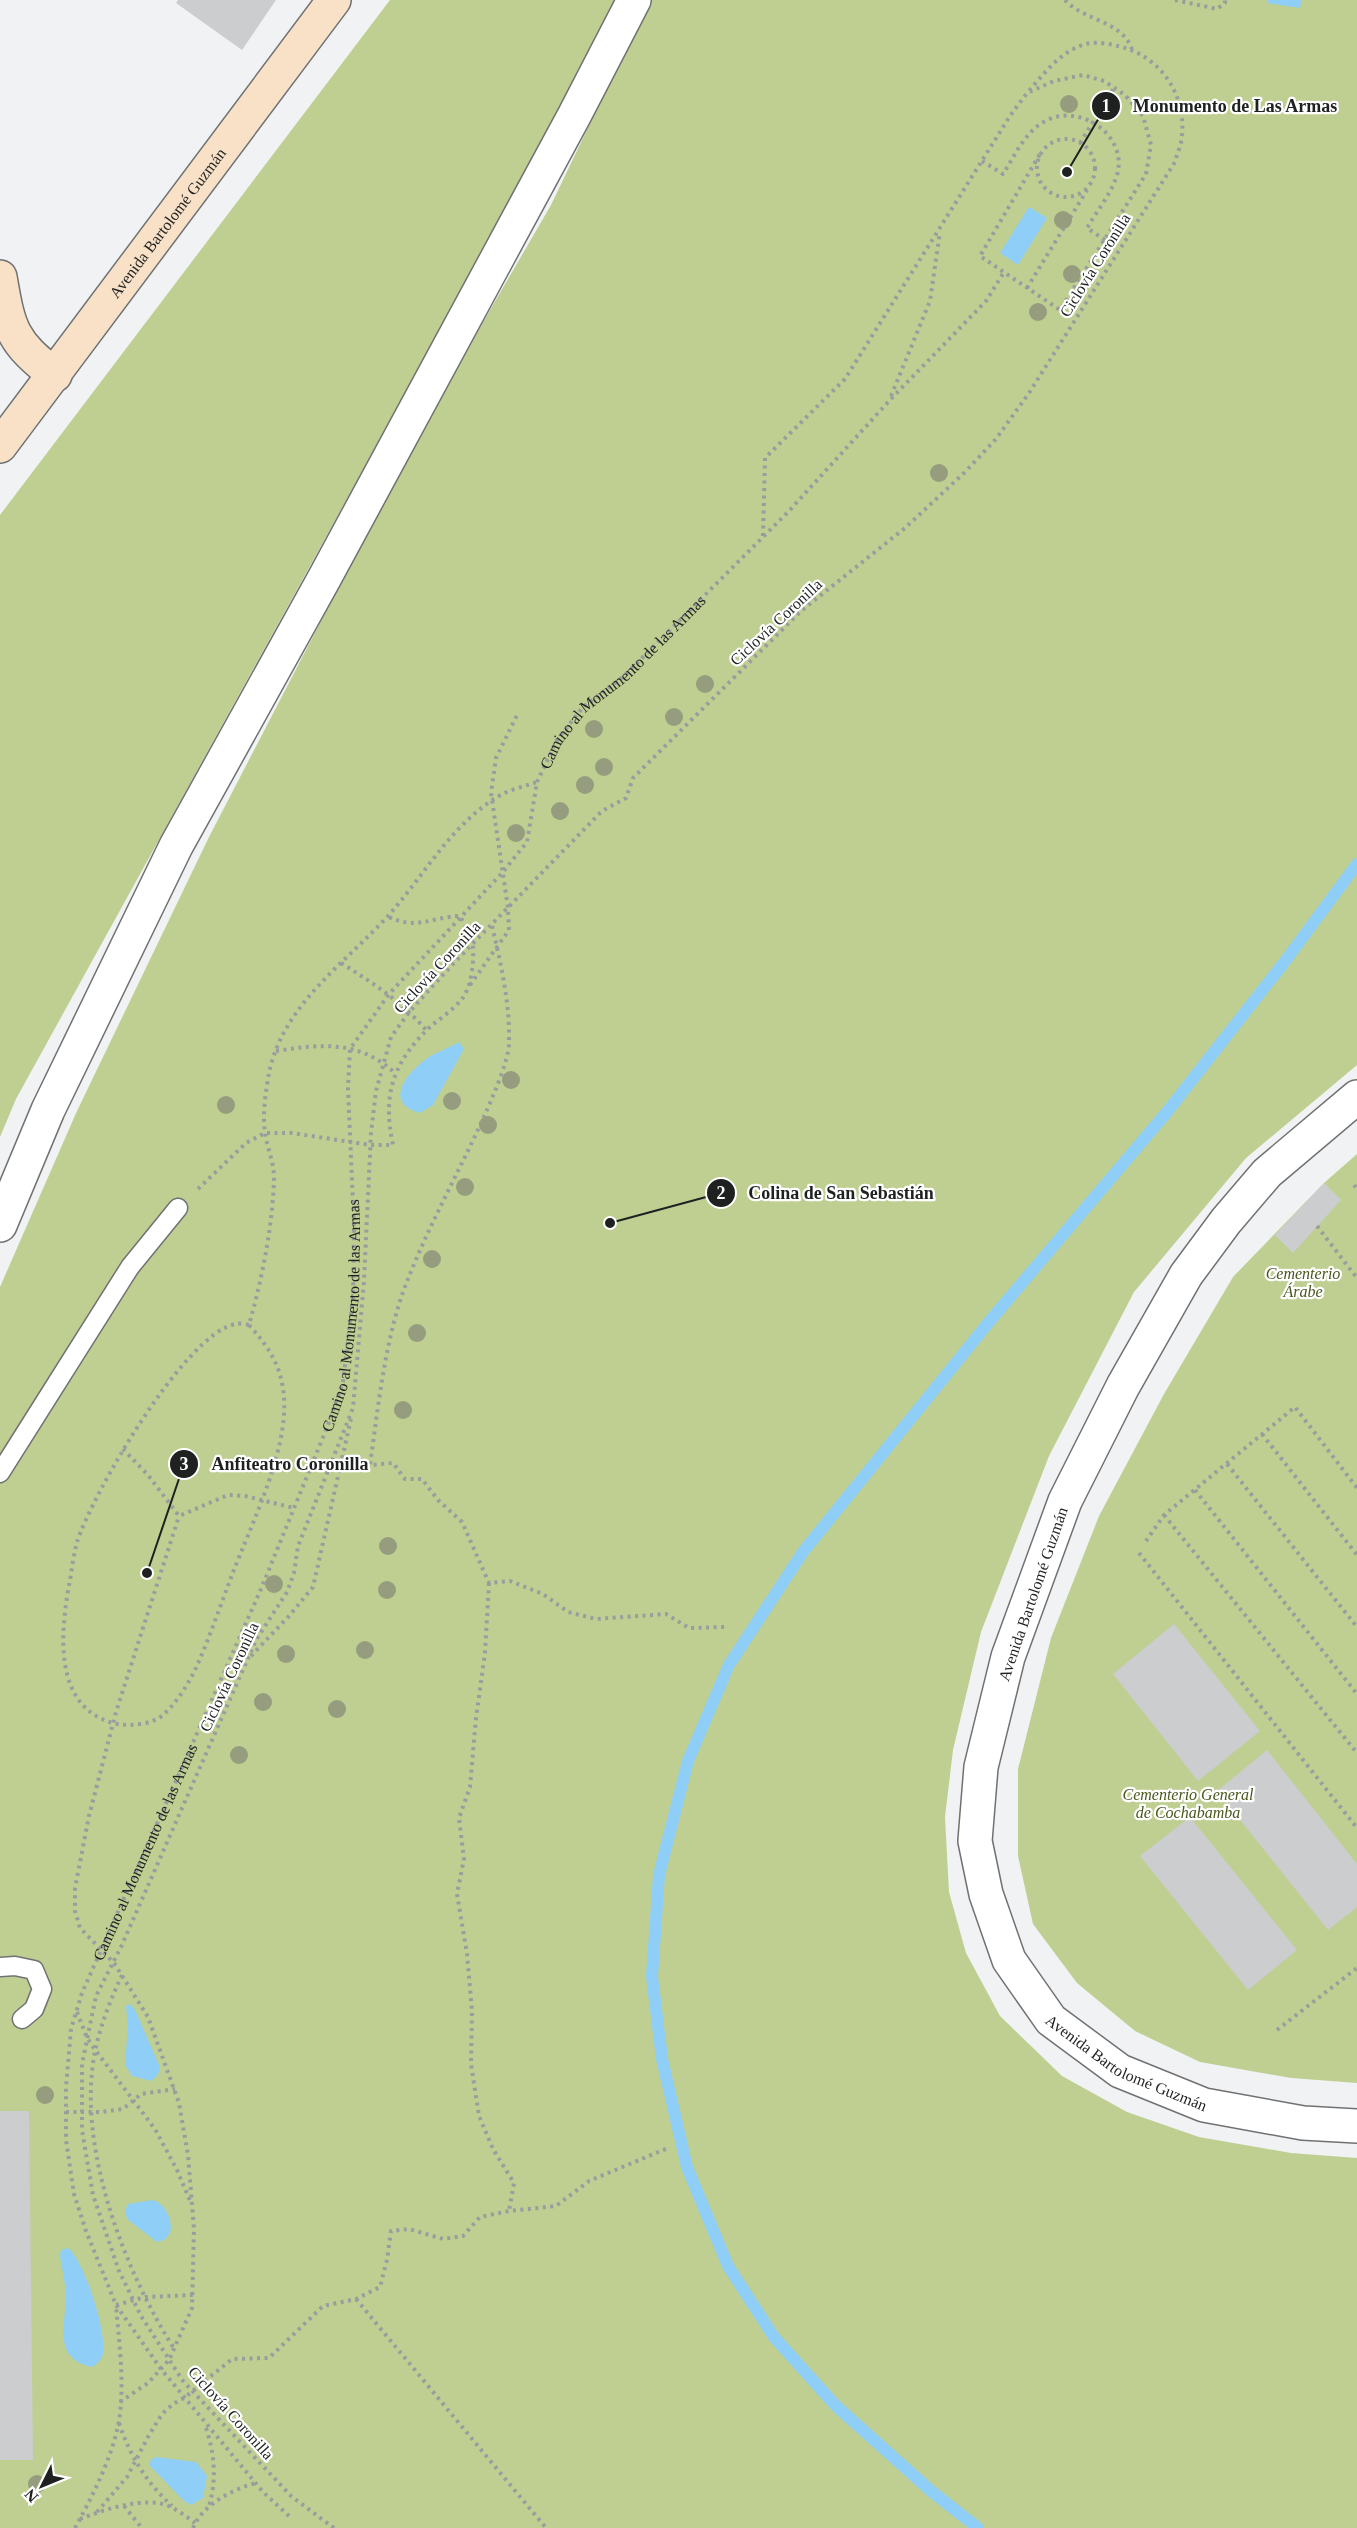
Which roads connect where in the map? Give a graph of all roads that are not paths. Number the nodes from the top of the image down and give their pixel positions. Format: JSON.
{"nodes":[{"id":1,"x":334,"y":0,"type":"edge"},
{"id":2,"x":634,"y":0,"type":"edge"},
{"id":3,"x":0,"y":277,"type":"edge"},
{"id":4,"x":55,"y":375,"type":"junction"},
{"id":5,"x":0,"y":446,"type":"edge"},
{"id":6,"x":1357,"y":1098,"type":"edge"},
{"id":7,"x":178,"y":1208,"type":"road end"},
{"id":8,"x":0,"y":1225,"type":"edge"},
{"id":9,"x":0,"y":1473,"type":"edge"},
{"id":10,"x":0,"y":1967,"type":"edge"},
{"id":11,"x":22,"y":2019,"type":"dead end"},
{"id":12,"x":1357,"y":2126,"type":"edge"}],
"edges":[{"from":1,"to":4,"type":"street","name":"Avenida Bartolomé Guzmán"},
{"from":2,"to":8,"type":"street"},
{"from":3,"to":4,"type":"street"},
{"from":4,"to":5,"type":"street","name":"Avenida Bartolomé Guzmán"},
{"from":6,"to":12,"type":"street","name":"Avenida Bartolomé Guzmán"},
{"from":7,"to":9,"type":"lane"},
{"from":10,"to":11,"type":"lane"}]}
